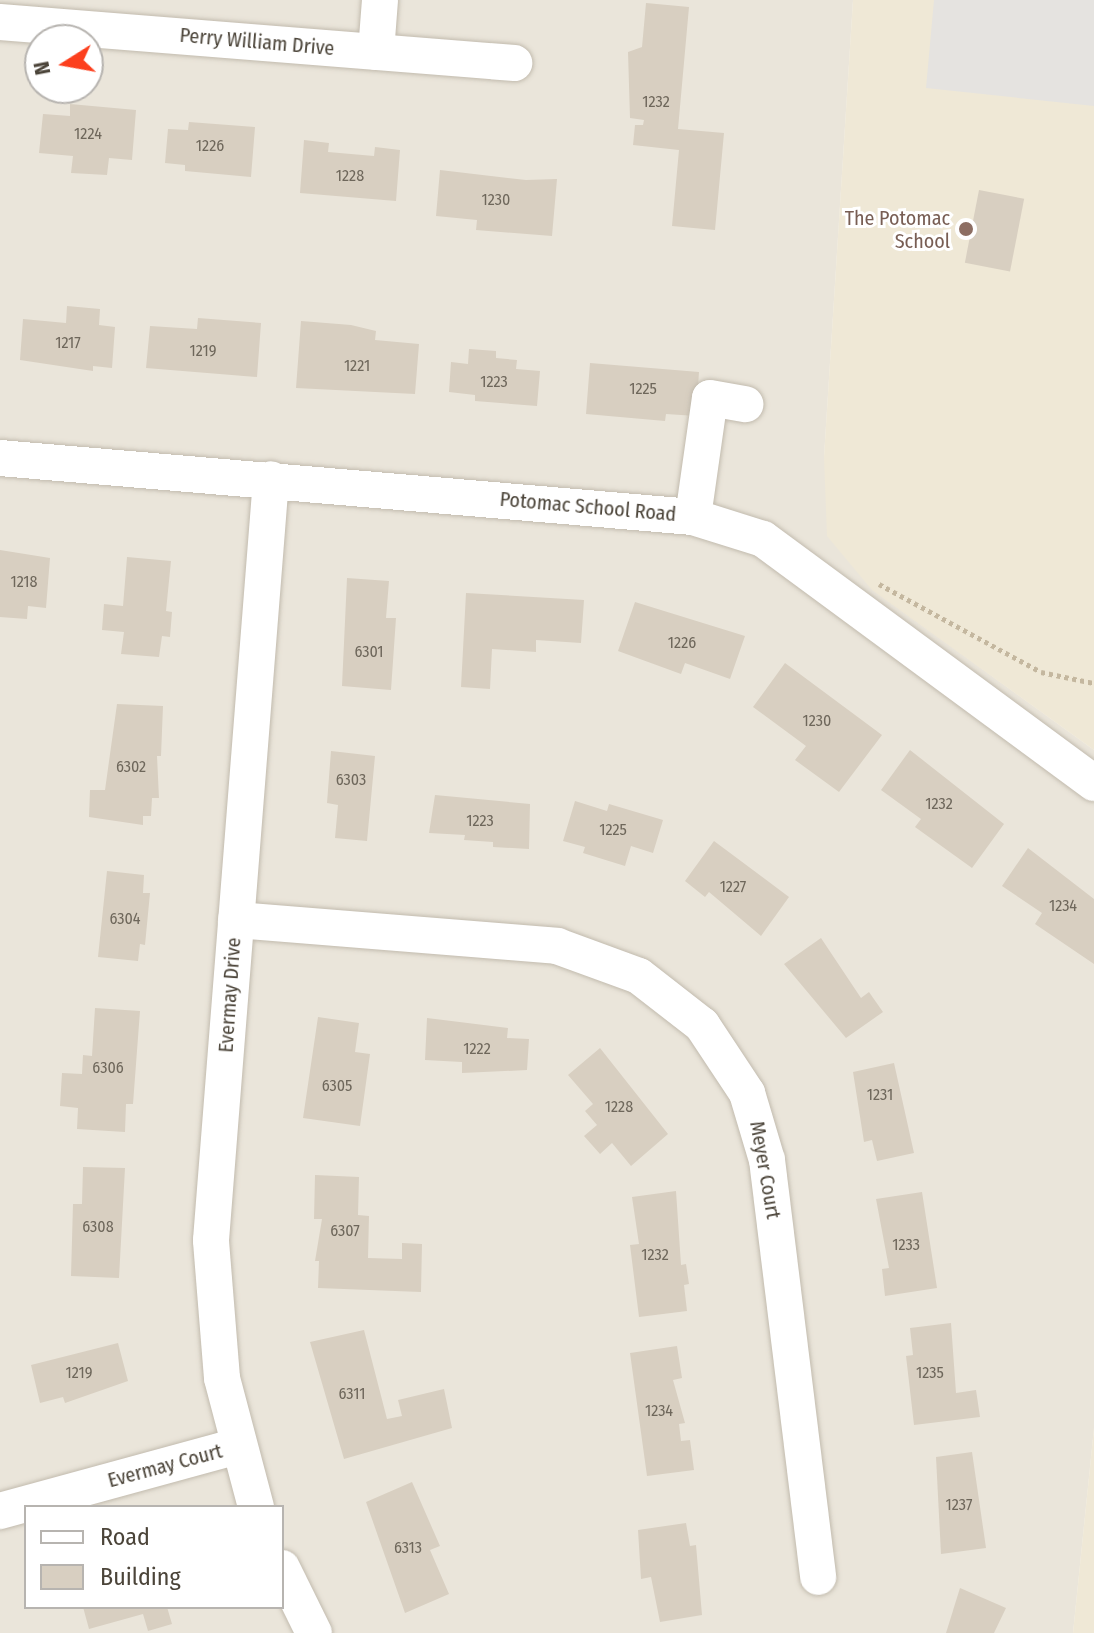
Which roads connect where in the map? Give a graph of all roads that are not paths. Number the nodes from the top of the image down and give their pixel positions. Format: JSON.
{"nodes":[{"id":1,"x":380,"y":0,"type":"edge"},
{"id":2,"x":0,"y":22,"type":"edge"},
{"id":3,"x":376,"y":52,"type":"junction"},
{"id":4,"x":514,"y":63,"type":"dead end"},
{"id":5,"x":745,"y":404,"type":"dead end"},
{"id":6,"x":0,"y":458,"type":"edge"},
{"id":7,"x":271,"y":479,"type":"junction"},
{"id":8,"x":693,"y":517,"type":"junction"},
{"id":9,"x":1094,"y":783,"type":"edge"},
{"id":10,"x":236,"y":920,"type":"junction"},
{"id":11,"x":237,"y":1446,"type":"junction"},
{"id":12,"x":255,"y":1505,"type":"edge"},
{"id":13,"x":0,"y":1511,"type":"edge"},
{"id":14,"x":284,"y":1572,"type":"edge"},
{"id":15,"x":818,"y":1577,"type":"dead end"},
{"id":16,"x":314,"y":1633,"type":"edge"}],
"edges":[{"from":1,"to":3,"type":"street"},
{"from":2,"to":3,"type":"street","name":"Perry William Drive"},
{"from":3,"to":4,"type":"street","name":"Perry William Drive"},
{"from":5,"to":8,"type":"street"},
{"from":6,"to":7,"type":"street","name":"Potomac School Road"},
{"from":7,"to":8,"type":"street","name":"Potomac School Road"},
{"from":7,"to":10,"type":"street","name":"Evermay Drive"},
{"from":8,"to":9,"type":"street","name":"Potomac School Road"},
{"from":10,"to":11,"type":"street","name":"Evermay Drive"},
{"from":10,"to":15,"type":"street","name":"Meyer Court"},
{"from":11,"to":12,"type":"street","name":"Evermay Drive"},
{"from":11,"to":13,"type":"street","name":"Evermay Court"},
{"from":14,"to":16,"type":"street"}]}
